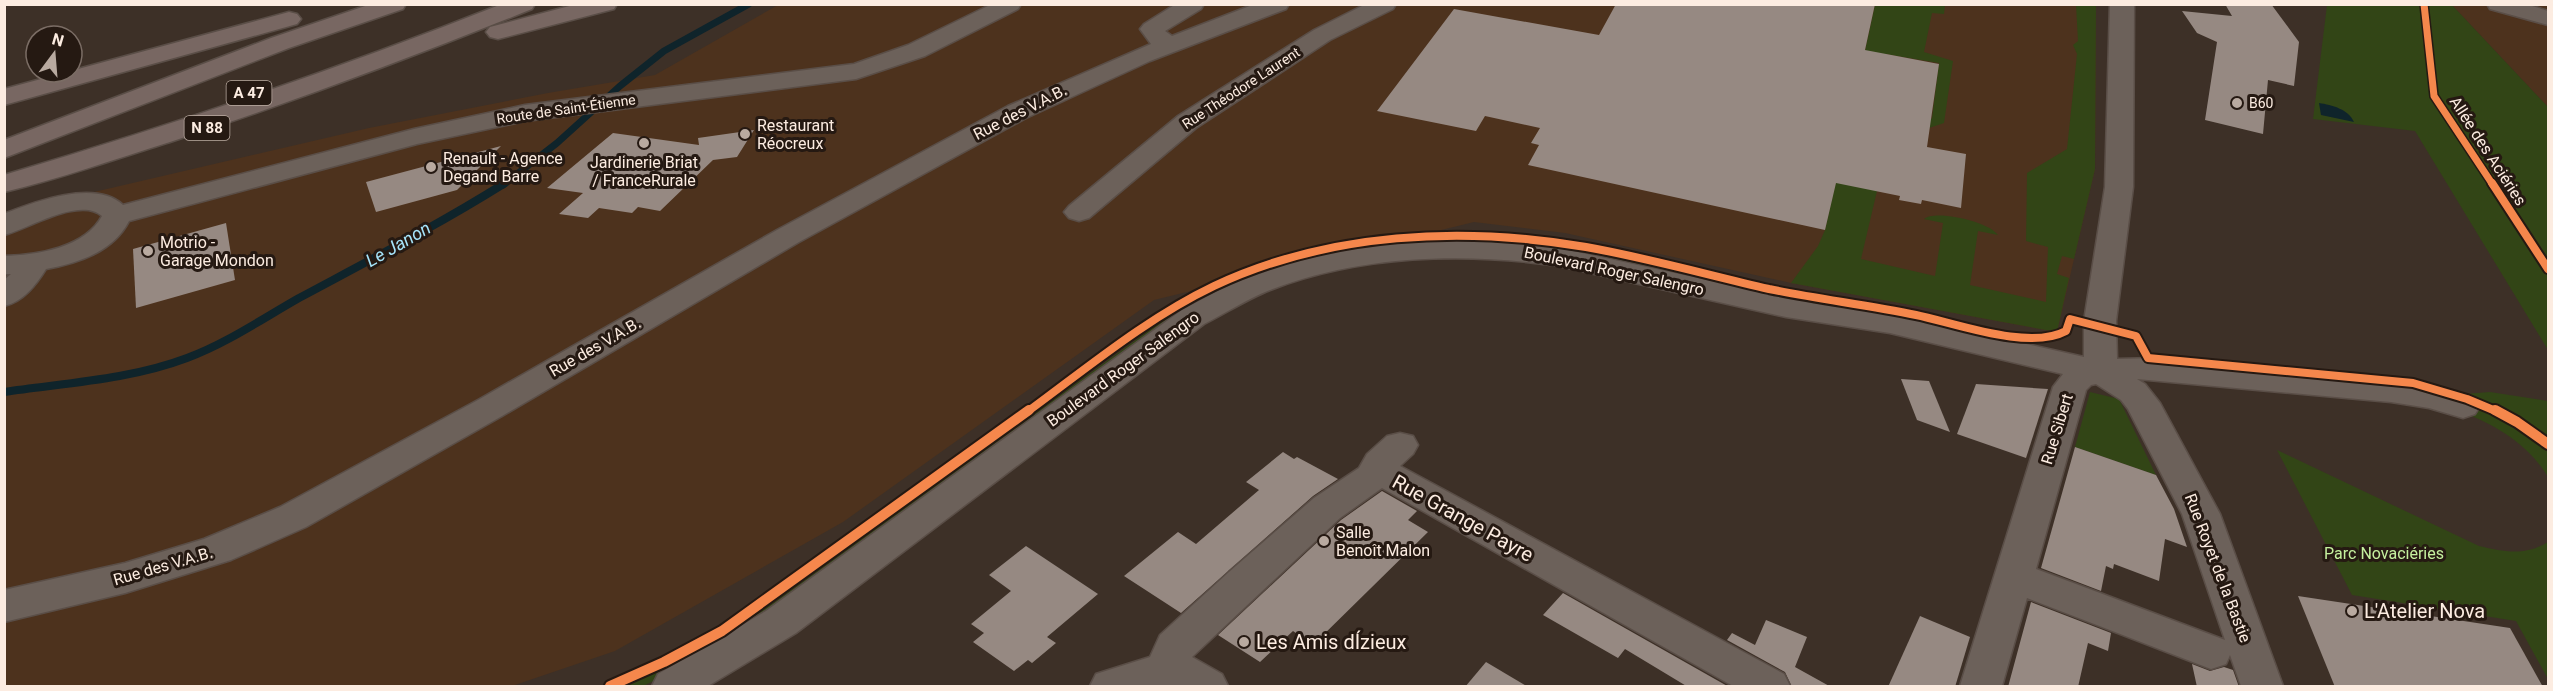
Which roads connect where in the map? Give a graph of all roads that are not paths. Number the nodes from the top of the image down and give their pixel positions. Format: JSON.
{"nodes":[{"id":1,"x":343,"y":4,"type":"edge"},
{"id":2,"x":395,"y":4,"type":"edge"},
{"id":3,"x":489,"y":4,"type":"edge"},
{"id":4,"x":524,"y":4,"type":"edge"},
{"id":5,"x":606,"y":4,"type":"edge"},
{"id":6,"x":1010,"y":4,"type":"edge"},
{"id":7,"x":1192,"y":4,"type":"edge"},
{"id":8,"x":1278,"y":4,"type":"edge"},
{"id":9,"x":1385,"y":4,"type":"edge"},
{"id":10,"x":2122,"y":4,"type":"edge"},
{"id":11,"x":2498,"y":4,"type":"edge"},
{"id":12,"x":2548,"y":18,"type":"edge"},
{"id":13,"x":1169,"y":45,"type":"junction"},
{"id":14,"x":4,"y":98,"type":"edge"},
{"id":15,"x":4,"y":150,"type":"edge"},
{"id":16,"x":98,"y":157,"type":"junction"},
{"id":17,"x":4,"y":168,"type":"edge"},
{"id":18,"x":4,"y":184,"type":"edge"},
{"id":19,"x":1079,"y":212,"type":"dead end"},
{"id":20,"x":117,"y":215,"type":"junction"},
{"id":21,"x":4,"y":226,"type":"edge"},
{"id":22,"x":35,"y":263,"type":"junction"},
{"id":23,"x":4,"y":265,"type":"edge"},
{"id":24,"x":4,"y":297,"type":"edge"},
{"id":25,"x":2101,"y":372,"type":"junction"},
{"id":26,"x":2463,"y":406,"type":"dead end"},
{"id":27,"x":1401,"y":445,"type":"dead end"},
{"id":28,"x":1372,"y":477,"type":"junction"},
{"id":29,"x":2013,"y":576,"type":"junction"},
{"id":30,"x":4,"y":606,"type":"edge"},
{"id":31,"x":2211,"y":652,"type":"dead end"},
{"id":32,"x":1168,"y":668,"type":"junction"},
{"id":33,"x":673,"y":687,"type":"edge"},
{"id":34,"x":1111,"y":687,"type":"edge"},
{"id":35,"x":1207,"y":687,"type":"edge"},
{"id":36,"x":1769,"y":687,"type":"edge"},
{"id":37,"x":1981,"y":687,"type":"edge"},
{"id":38,"x":2262,"y":687,"type":"edge"}],
"edges":[{"from":1,"to":14,"type":"highway"},
{"from":2,"to":15,"type":"highway"},
{"from":3,"to":17,"type":"highway","number":"A 47"},
{"from":4,"to":16,"type":"highway","number":"A 47"},
{"from":5,"to":16,"type":"highway","number":"N 88"},
{"from":6,"to":20,"type":"street","name":"Route de Saint-Étienne"},
{"from":7,"to":13,"type":"street"},
{"from":8,"to":13,"type":"street","name":"Rue des V.A.B."},
{"from":9,"to":19,"type":"street","name":"Rue Théodore Laurent"},
{"from":10,"to":25,"type":"street"},
{"from":11,"to":12,"type":"street"},
{"from":13,"to":30,"type":"street","name":"Rue des V.A.B."},
{"from":16,"to":18,"type":"highway","number":"N 88"},
{"from":20,"to":21,"type":"street"},
{"from":20,"to":22,"type":"street"},
{"from":22,"to":23,"type":"street"},
{"from":22,"to":24,"type":"street"},
{"from":25,"to":26,"type":"street"},
{"from":25,"to":29,"type":"street","name":"Rue Sibert"},
{"from":25,"to":33,"type":"street","name":"Boulevard Roger Salengro"},
{"from":25,"to":38,"type":"street","name":"Rue Royet de la Bastie"},
{"from":27,"to":28,"type":"street"},
{"from":28,"to":32,"type":"street","name":"Rue Grange Payre"},
{"from":28,"to":36,"type":"street","name":"Rue Grange Payre"},
{"from":29,"to":31,"type":"street"},
{"from":29,"to":37,"type":"street","name":"Rue Sibert"},
{"from":32,"to":34,"type":"street"},
{"from":32,"to":35,"type":"street"}]}
